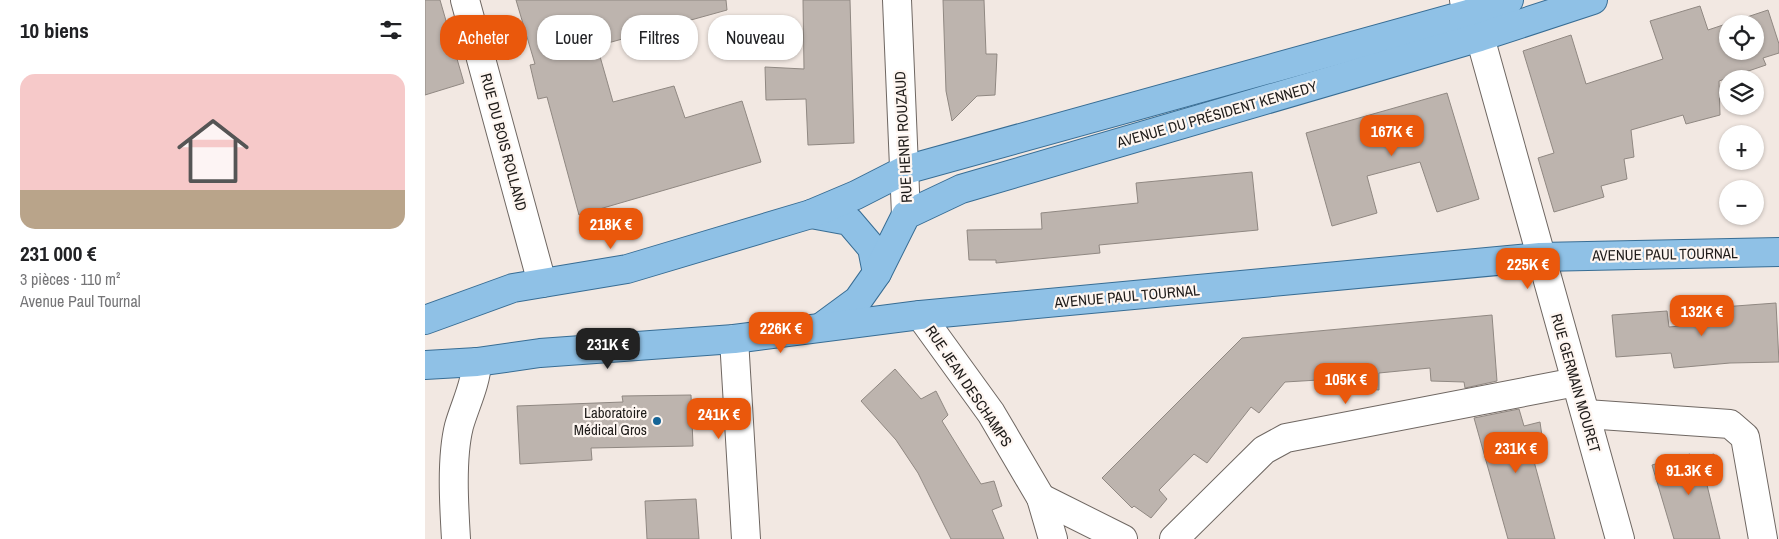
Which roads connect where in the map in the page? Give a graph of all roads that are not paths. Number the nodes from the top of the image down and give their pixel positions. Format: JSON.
{"nodes":[{"id":1,"x":465,"y":0,"type":"edge"},
{"id":2,"x":897,"y":0,"type":"edge"},
{"id":3,"x":1509,"y":0,"type":"edge"},
{"id":4,"x":1593,"y":0,"type":"edge"},
{"id":5,"x":1471,"y":19,"type":"edge"},
{"id":6,"x":905,"y":170,"type":"junction"},
{"id":7,"x":811,"y":214,"type":"junction"},
{"id":8,"x":907,"y":215,"type":"junction"},
{"id":9,"x":1779,"y":252,"type":"edge"},
{"id":10,"x":1541,"y":257,"type":"junction"},
{"id":11,"x":877,"y":273,"type":"junction"},
{"id":12,"x":542,"y":283,"type":"junction"},
{"id":13,"x":920,"y":315,"type":"junction"},
{"id":14,"x":425,"y":320,"type":"edge"},
{"id":15,"x":823,"y":326,"type":"junction"},
{"id":16,"x":734,"y":339,"type":"junction"},
{"id":17,"x":477,"y":362,"type":"junction"},
{"id":18,"x":425,"y":365,"type":"edge"},
{"id":19,"x":1576,"y":382,"type":"junction"},
{"id":20,"x":1586,"y":414,"type":"junction"},
{"id":21,"x":1041,"y":498,"type":"junction"},
{"id":22,"x":455,"y":539,"type":"edge"},
{"id":23,"x":746,"y":539,"type":"edge"},
{"id":24,"x":1053,"y":539,"type":"edge"},
{"id":25,"x":1123,"y":539,"type":"edge"},
{"id":26,"x":1175,"y":539,"type":"edge"},
{"id":27,"x":1620,"y":539,"type":"edge"},
{"id":28,"x":1763,"y":539,"type":"edge"}],
"edges":[{"from":1,"to":12,"type":"street","name":"RUE DU BOIS ROLLAND"},
{"from":2,"to":6,"type":"street","name":"RUE HENRI ROUZAUD"},
{"from":3,"to":5,"type":"main road","name":"AVENUE DU PRÉSIDENT KENNEDY"},
{"from":4,"to":5,"type":"main road","name":"AVENUE DU PRÉSIDENT KENNEDY"},
{"from":5,"to":6,"type":"main road","name":"AVENUE DU PRÉSIDENT KENNEDY"},
{"from":5,"to":8,"type":"main road","name":"AVENUE DU PRÉSIDENT KENNEDY"},
{"from":5,"to":10,"type":"street","name":"RUE GERMAIN MOURET"},
{"from":6,"to":7,"type":"main road","name":"AVENUE DU PRÉSIDENT KENNEDY"},
{"from":6,"to":8,"type":"street","name":"RUE HENRI ROUZAUD"},
{"from":7,"to":11,"type":"main road","name":"AVENUE DU PRÉSIDENT KENNEDY"},
{"from":7,"to":12,"type":"main road","name":"AVENUE DU PRÉSIDENT KENNEDY"},
{"from":8,"to":11,"type":"main road"},
{"from":9,"to":10,"type":"main road","name":"AVENUE PAUL TOURNAL"},
{"from":10,"to":13,"type":"main road","name":"AVENUE PAUL TOURNAL"},
{"from":10,"to":19,"type":"street","name":"RUE GERMAIN MOURET"},
{"from":11,"to":15,"type":"main road"},
{"from":12,"to":14,"type":"main road","name":"AVENUE DU PRÉSIDENT KENNEDY"},
{"from":13,"to":15,"type":"main road","name":"AVENUE PAUL TOURNAL"},
{"from":13,"to":21,"type":"street","name":"RUE JEAN DESCHAMPS"},
{"from":15,"to":16,"type":"main road","name":"AVENUE PAUL TOURNAL"},
{"from":16,"to":17,"type":"main road","name":"AVENUE PAUL TOURNAL"},
{"from":16,"to":23,"type":"street"},
{"from":17,"to":18,"type":"main road","name":"AVENUE PAUL TOURNAL"},
{"from":17,"to":22,"type":"street"},
{"from":19,"to":20,"type":"street","name":"RUE GERMAIN MOURET"},
{"from":19,"to":26,"type":"street"},
{"from":20,"to":27,"type":"street","name":"RUE GERMAIN MOURET"},
{"from":20,"to":28,"type":"street"},
{"from":21,"to":24,"type":"street","name":"RUE JEAN DESCHAMPS"},
{"from":21,"to":25,"type":"street"}]}
